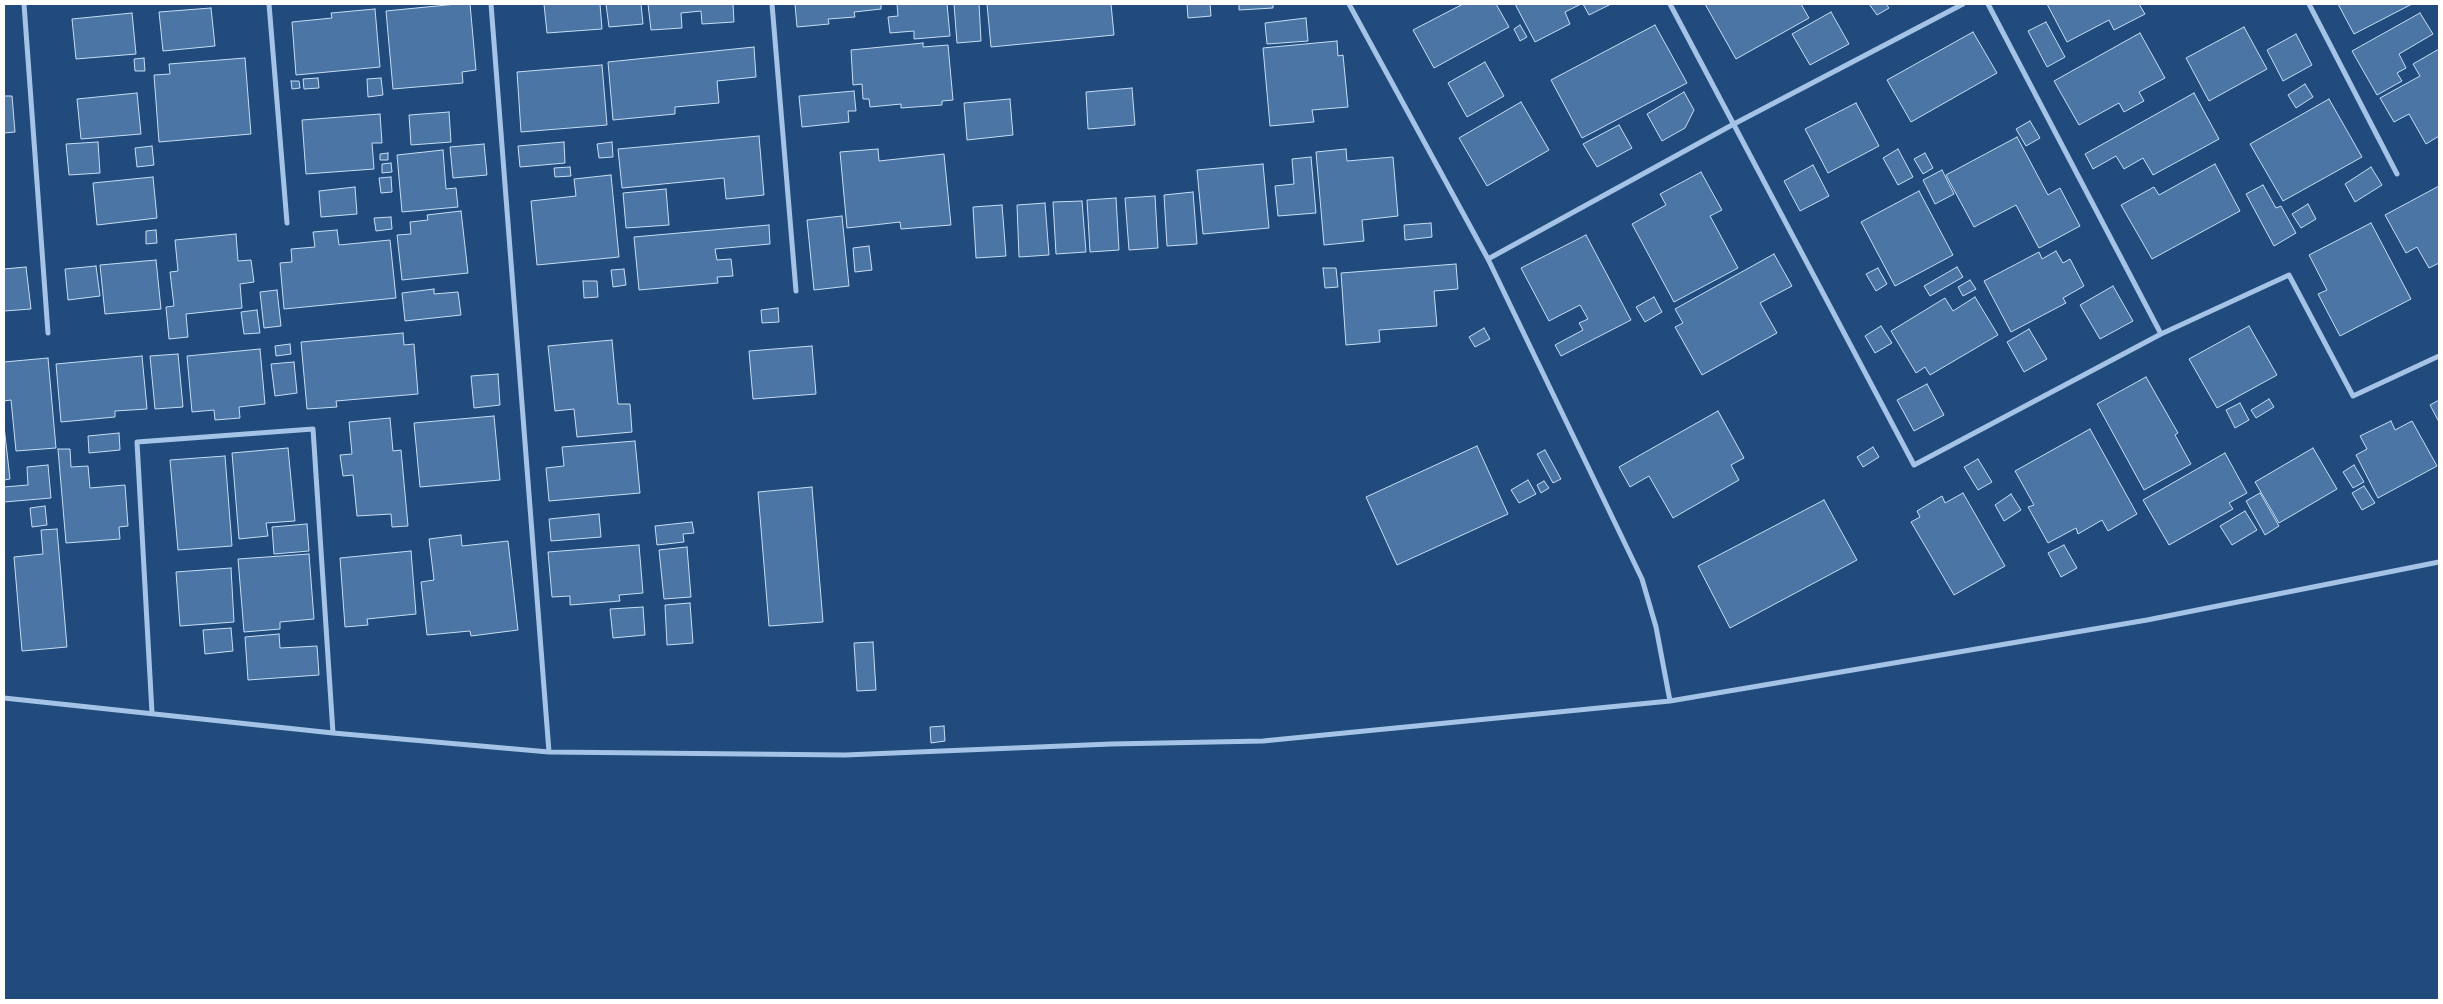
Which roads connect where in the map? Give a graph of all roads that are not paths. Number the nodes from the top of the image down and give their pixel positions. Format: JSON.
{"nodes":[{"id":1,"x":24,"y":4,"type":"edge"},
{"id":2,"x":269,"y":4,"type":"edge"},
{"id":3,"x":491,"y":4,"type":"edge"},
{"id":4,"x":772,"y":4,"type":"edge"},
{"id":5,"x":1349,"y":4,"type":"edge"},
{"id":6,"x":1670,"y":4,"type":"edge"},
{"id":7,"x":1963,"y":4,"type":"edge"},
{"id":8,"x":1988,"y":4,"type":"edge"},
{"id":9,"x":2308,"y":4,"type":"edge"},
{"id":10,"x":1732,"y":125,"type":"junction"},
{"id":11,"x":2397,"y":174,"type":"dead end"},
{"id":12,"x":287,"y":223,"type":"dead end"},
{"id":13,"x":1488,"y":259,"type":"junction"},
{"id":14,"x":796,"y":291,"type":"dead end"},
{"id":15,"x":48,"y":333,"type":"dead end"},
{"id":16,"x":2161,"y":334,"type":"junction"},
{"id":17,"x":2439,"y":356,"type":"edge"},
{"id":18,"x":2439,"y":562,"type":"edge"},
{"id":19,"x":4,"y":698,"type":"edge"},
{"id":20,"x":1670,"y":701,"type":"junction"},
{"id":21,"x":152,"y":713,"type":"junction"},
{"id":22,"x":333,"y":733,"type":"junction"},
{"id":23,"x":549,"y":752,"type":"junction"}],
"edges":[{"from":1,"to":15,"type":"street"},
{"from":2,"to":12,"type":"street"},
{"from":3,"to":23,"type":"street"},
{"from":4,"to":14,"type":"street"},
{"from":5,"to":13,"type":"street"},
{"from":6,"to":10,"type":"street"},
{"from":7,"to":10,"type":"street"},
{"from":8,"to":16,"type":"street"},
{"from":9,"to":11,"type":"street"},
{"from":10,"to":13,"type":"street"},
{"from":10,"to":16,"type":"street"},
{"from":13,"to":20,"type":"street"},
{"from":16,"to":17,"type":"street"},
{"from":18,"to":20,"type":"street"},
{"from":19,"to":21,"type":"street"},
{"from":20,"to":23,"type":"street"},
{"from":21,"to":22,"type":"street"},
{"from":21,"to":22,"type":"street"},
{"from":22,"to":23,"type":"street"}]}
